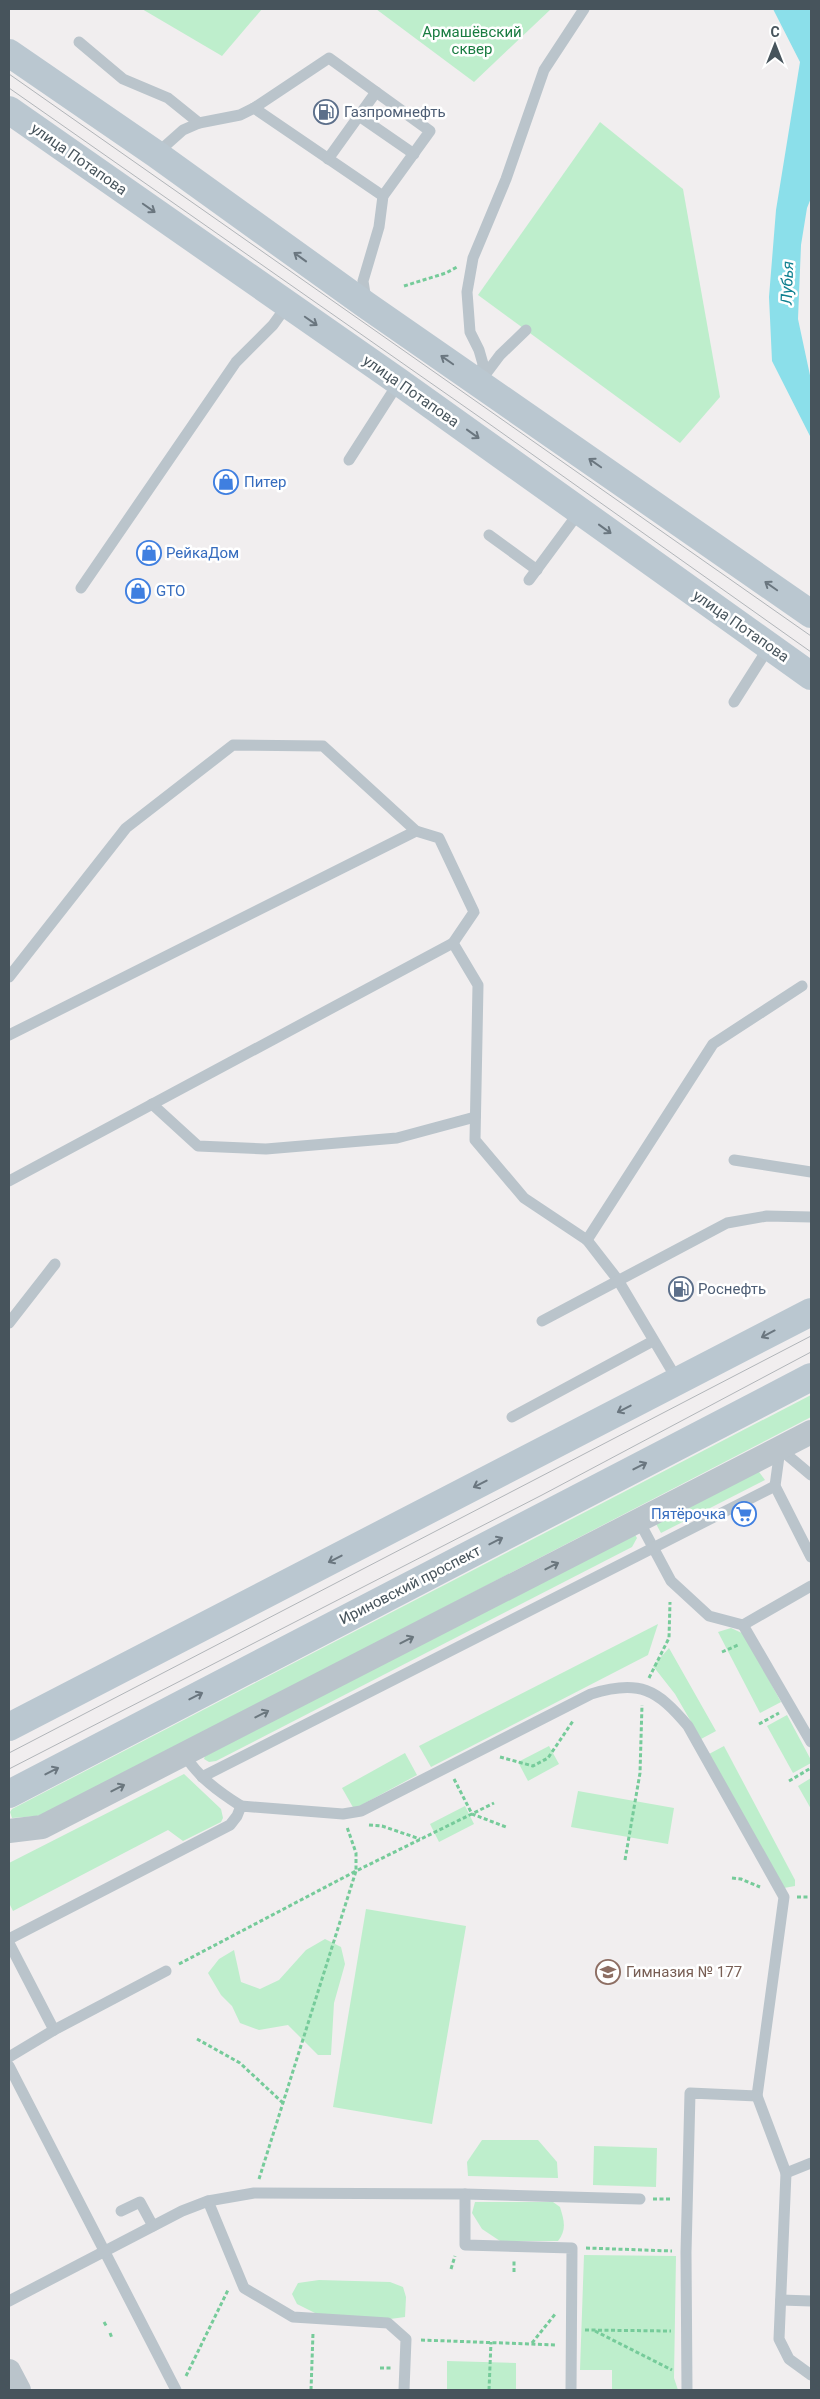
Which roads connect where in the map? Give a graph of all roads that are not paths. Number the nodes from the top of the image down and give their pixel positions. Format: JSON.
{"nodes":[{"id":1,"x":584,"y":9,"type":"edge"},
{"id":2,"x":79,"y":42,"type":"dead end"},
{"id":3,"x":9,"y":53,"type":"edge"},
{"id":4,"x":376,"y":92,"type":"junction"},
{"id":5,"x":254,"y":108,"type":"junction"},
{"id":6,"x":9,"y":110,"type":"edge"},
{"id":7,"x":359,"y":116,"type":"junction"},
{"id":8,"x":199,"y":123,"type":"junction"},
{"id":9,"x":156,"y":154,"type":"junction"},
{"id":10,"x":414,"y":154,"type":"junction"},
{"id":11,"x":328,"y":159,"type":"junction"},
{"id":12,"x":383,"y":196,"type":"junction"},
{"id":13,"x":288,"y":304,"type":"junction"},
{"id":14,"x":366,"y":305,"type":"junction"},
{"id":15,"x":526,"y":330,"type":"dead end"},
{"id":16,"x":399,"y":382,"type":"junction"},
{"id":17,"x":479,"y":382,"type":"junction"},
{"id":18,"x":349,"y":460,"type":"dead end"},
{"id":19,"x":580,"y":511,"type":"junction"},
{"id":20,"x":489,"y":535,"type":"dead end"},
{"id":21,"x":537,"y":570,"type":"junction"},
{"id":22,"x":529,"y":580,"type":"dead end"},
{"id":23,"x":81,"y":588,"type":"dead end"},
{"id":24,"x":811,"y":614,"type":"edge"},
{"id":25,"x":770,"y":647,"type":"junction"},
{"id":26,"x":811,"y":676,"type":"edge"},
{"id":27,"x":734,"y":702,"type":"dead end"},
{"id":28,"x":416,"y":831,"type":"junction"},
{"id":29,"x":453,"y":944,"type":"junction"},
{"id":30,"x":9,"y":977,"type":"edge"},
{"id":31,"x":802,"y":986,"type":"dead end"},
{"id":32,"x":9,"y":1035,"type":"edge"},
{"id":33,"x":152,"y":1104,"type":"junction"},
{"id":34,"x":475,"y":1117,"type":"junction"},
{"id":35,"x":734,"y":1160,"type":"dead end"},
{"id":36,"x":811,"y":1172,"type":"edge"},
{"id":37,"x":9,"y":1181,"type":"edge"},
{"id":38,"x":811,"y":1218,"type":"edge"},
{"id":39,"x":587,"y":1240,"type":"junction"},
{"id":40,"x":55,"y":1264,"type":"dead end"},
{"id":41,"x":618,"y":1280,"type":"junction"},
{"id":42,"x":811,"y":1312,"type":"edge"},
{"id":43,"x":542,"y":1321,"type":"dead end"},
{"id":44,"x":9,"y":1323,"type":"edge"},
{"id":45,"x":654,"y":1342,"type":"junction"},
{"id":46,"x":811,"y":1377,"type":"edge"},
{"id":47,"x":678,"y":1381,"type":"junction"},
{"id":48,"x":512,"y":1416,"type":"dead end"},
{"id":49,"x":811,"y":1432,"type":"edge"},
{"id":50,"x":780,"y":1448,"type":"junction"},
{"id":51,"x":811,"y":1474,"type":"edge"},
{"id":52,"x":775,"y":1486,"type":"junction"},
{"id":53,"x":639,"y":1521,"type":"junction"},
{"id":54,"x":654,"y":1548,"type":"junction"},
{"id":55,"x":811,"y":1557,"type":"edge"},
{"id":56,"x":811,"y":1586,"type":"edge"},
{"id":57,"x":743,"y":1625,"type":"junction"},
{"id":58,"x":9,"y":1728,"type":"edge"},
{"id":59,"x":811,"y":1742,"type":"edge"},
{"id":60,"x":184,"y":1754,"type":"junction"},
{"id":61,"x":202,"y":1777,"type":"junction"},
{"id":62,"x":9,"y":1794,"type":"edge"},
{"id":63,"x":241,"y":1806,"type":"junction"},
{"id":64,"x":9,"y":1831,"type":"edge"},
{"id":65,"x":9,"y":1941,"type":"edge"},
{"id":66,"x":166,"y":1971,"type":"road end"},
{"id":67,"x":54,"y":2030,"type":"junction"},
{"id":68,"x":9,"y":2057,"type":"edge"},
{"id":69,"x":9,"y":2066,"type":"edge"},
{"id":70,"x":757,"y":2096,"type":"junction"},
{"id":71,"x":811,"y":2163,"type":"edge"},
{"id":72,"x":786,"y":2173,"type":"junction"},
{"id":73,"x":465,"y":2194,"type":"junction"},
{"id":74,"x":640,"y":2199,"type":"road end"},
{"id":75,"x":208,"y":2201,"type":"junction"},
{"id":76,"x":121,"y":2211,"type":"dead end"},
{"id":77,"x":152,"y":2226,"type":"junction"},
{"id":78,"x":104,"y":2252,"type":"junction"},
{"id":79,"x":781,"y":2300,"type":"junction"},
{"id":80,"x":811,"y":2301,"type":"edge"},
{"id":81,"x":9,"y":2302,"type":"edge"},
{"id":82,"x":9,"y":2371,"type":"edge"},
{"id":83,"x":811,"y":2375,"type":"edge"},
{"id":84,"x":18,"y":2390,"type":"edge"},
{"id":85,"x":176,"y":2390,"type":"edge"},
{"id":86,"x":404,"y":2390,"type":"edge"},
{"id":87,"x":572,"y":2390,"type":"edge"},
{"id":88,"x":687,"y":2390,"type":"edge"}],
"edges":[{"from":1,"to":17,"type":"lane"},
{"from":2,"to":8,"type":"lane"},
{"from":3,"to":9,"type":"street"},
{"from":4,"to":5,"type":"lane"},
{"from":4,"to":7,"type":"lane"},
{"from":4,"to":10,"type":"lane"},
{"from":5,"to":8,"type":"lane"},
{"from":5,"to":11,"type":"lane"},
{"from":6,"to":13,"type":"street","name":"улица Потапова","one_way":true},
{"from":7,"to":10,"type":"lane"},
{"from":7,"to":11,"type":"lane"},
{"from":8,"to":9,"type":"lane"},
{"from":14,"to":9,"type":"street","one_way":true},
{"from":10,"to":12,"type":"lane"},
{"from":11,"to":12,"type":"lane"},
{"from":12,"to":14,"type":"lane"},
{"from":13,"to":16,"type":"street","name":"улица Потапова","one_way":true},
{"from":13,"to":23,"type":"lane"},
{"from":17,"to":14,"type":"street","one_way":true},
{"from":15,"to":17,"type":"lane"},
{"from":16,"to":18,"type":"lane"},
{"from":16,"to":19,"type":"street","name":"улица Потапова","one_way":true},
{"from":24,"to":17,"type":"street","one_way":true},
{"from":19,"to":21,"type":"lane"},
{"from":19,"to":25,"type":"street","name":"улица Потапова","one_way":true},
{"from":20,"to":21,"type":"lane"},
{"from":21,"to":22,"type":"lane"},
{"from":25,"to":26,"type":"street","name":"улица Потапова"},
{"from":25,"to":27,"type":"lane"},
{"from":28,"to":29,"type":"lane"},
{"from":28,"to":30,"type":"lane"},
{"from":28,"to":32,"type":"lane"},
{"from":29,"to":33,"type":"lane"},
{"from":29,"to":34,"type":"lane"},
{"from":31,"to":39,"type":"lane"},
{"from":33,"to":34,"type":"lane"},
{"from":33,"to":37,"type":"lane"},
{"from":34,"to":39,"type":"lane"},
{"from":35,"to":36,"type":"lane"},
{"from":38,"to":41,"type":"lane"},
{"from":39,"to":41,"type":"lane"},
{"from":40,"to":44,"type":"lane"},
{"from":41,"to":43,"type":"lane"},
{"from":41,"to":45,"type":"lane"},
{"from":42,"to":47,"type":"street","one_way":true},
{"from":45,"to":47,"type":"lane"},
{"from":45,"to":48,"type":"lane"},
{"from":62,"to":46,"type":"street","name":"Ириновский проспект","one_way":true},
{"from":47,"to":58,"type":"street","one_way":true},
{"from":49,"to":50,"type":"street"},
{"from":50,"to":51,"type":"lane"},
{"from":50,"to":52,"type":"lane"},
{"from":50,"to":53,"type":"street"},
{"from":52,"to":54,"type":"lane"},
{"from":52,"to":55,"type":"lane"},
{"from":53,"to":54,"type":"lane"},
{"from":60,"to":53,"type":"street","one_way":true},
{"from":54,"to":57,"type":"lane"},
{"from":54,"to":61,"type":"lane"},
{"from":56,"to":57,"type":"lane"},
{"from":57,"to":59,"type":"lane"},
{"from":60,"to":61,"type":"lane"},
{"from":64,"to":60,"type":"street","one_way":true},
{"from":61,"to":63,"type":"lane"},
{"from":63,"to":65,"type":"lane"},
{"from":63,"to":70,"type":"lane"},
{"from":65,"to":67,"type":"lane"},
{"from":66,"to":67,"type":"lane"},
{"from":67,"to":68,"type":"lane"},
{"from":69,"to":78,"type":"lane"},
{"from":70,"to":72,"type":"lane"},
{"from":70,"to":88,"type":"lane"},
{"from":71,"to":72,"type":"lane"},
{"from":72,"to":79,"type":"lane"},
{"from":73,"to":74,"type":"lane"},
{"from":73,"to":75,"type":"lane"},
{"from":73,"to":87,"type":"lane"},
{"from":75,"to":77,"type":"lane"},
{"from":75,"to":86,"type":"lane"},
{"from":76,"to":77,"type":"lane"},
{"from":77,"to":78,"type":"lane"},
{"from":78,"to":81,"type":"lane"},
{"from":78,"to":85,"type":"lane"},
{"from":79,"to":80,"type":"lane"},
{"from":79,"to":83,"type":"lane"},
{"from":82,"to":84,"type":"street"}]}
